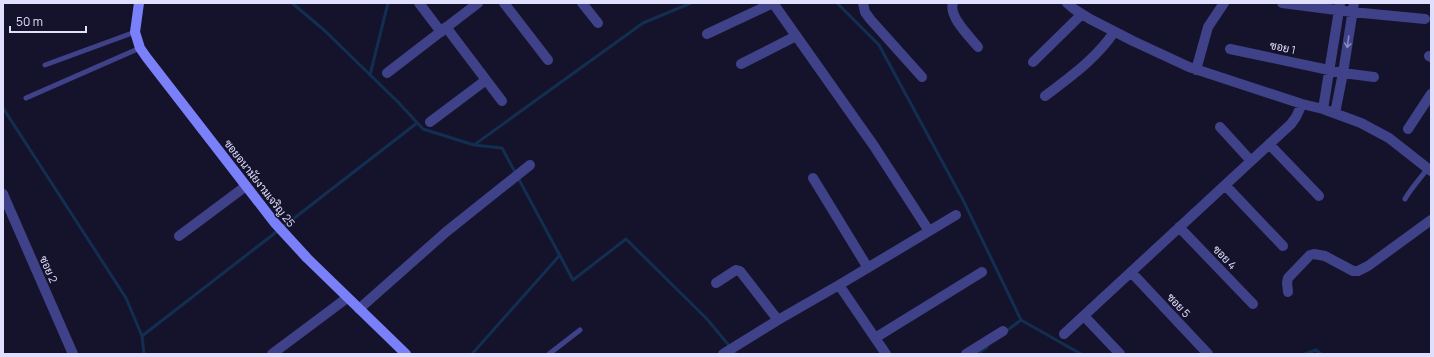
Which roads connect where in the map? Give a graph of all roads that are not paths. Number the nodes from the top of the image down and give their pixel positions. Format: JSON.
{"nodes":[{"id":1,"x":139,"y":3,"type":"edge"},
{"id":2,"x":419,"y":3,"type":"edge"},
{"id":3,"x":478,"y":3,"type":"edge"},
{"id":4,"x":504,"y":3,"type":"edge"},
{"id":5,"x":582,"y":3,"type":"edge"},
{"id":6,"x":773,"y":3,"type":"edge"},
{"id":7,"x":863,"y":3,"type":"edge"},
{"id":8,"x":952,"y":3,"type":"edge"},
{"id":9,"x":1067,"y":3,"type":"edge"},
{"id":10,"x":1224,"y":3,"type":"edge"},
{"id":11,"x":1282,"y":3,"type":"edge"},
{"id":12,"x":1340,"y":6,"type":"edge"},
{"id":13,"x":1353,"y":7,"type":"edge"},
{"id":14,"x":1082,"y":14,"type":"junction"},
{"id":15,"x":1425,"y":19,"type":"dead end"},
{"id":16,"x":598,"y":23,"type":"dead end"},
{"id":17,"x":444,"y":29,"type":"junction"},
{"id":18,"x":135,"y":32,"type":"junction"},
{"id":19,"x":1114,"y":32,"type":"junction"},
{"id":20,"x":707,"y":34,"type":"dead end"},
{"id":21,"x":796,"y":36,"type":"junction"},
{"id":22,"x":978,"y":47,"type":"dead end"},
{"id":23,"x":140,"y":48,"type":"junction"},
{"id":24,"x":1230,"y":49,"type":"dead end"},
{"id":25,"x":548,"y":60,"type":"dead end"},
{"id":26,"x":1033,"y":62,"type":"dead end"},
{"id":27,"x":741,"y":64,"type":"dead end"},
{"id":28,"x":45,"y":65,"type":"dead end"},
{"id":29,"x":1196,"y":70,"type":"junction"},
{"id":30,"x":1330,"y":70,"type":"junction"},
{"id":31,"x":386,"y":72,"type":"dead end"},
{"id":32,"x":1343,"y":73,"type":"junction"},
{"id":33,"x":922,"y":77,"type":"dead end"},
{"id":34,"x":1374,"y":77,"type":"dead end"},
{"id":35,"x":486,"y":80,"type":"junction"},
{"id":36,"x":1431,"y":94,"type":"edge"},
{"id":37,"x":1045,"y":96,"type":"dead end"},
{"id":38,"x":26,"y":98,"type":"dead end"},
{"id":39,"x":502,"y":101,"type":"dead end"},
{"id":40,"x":1302,"y":104,"type":"junction"},
{"id":41,"x":1323,"y":109,"type":"junction"},
{"id":42,"x":1335,"y":113,"type":"junction"},
{"id":43,"x":430,"y":122,"type":"dead end"},
{"id":44,"x":1220,"y":128,"type":"dead end"},
{"id":45,"x":1408,"y":129,"type":"dead end"},
{"id":46,"x":1269,"y":144,"type":"junction"},
{"id":47,"x":1251,"y":161,"type":"junction"},
{"id":48,"x":530,"y":165,"type":"dead end"},
{"id":49,"x":1429,"y":169,"type":"edge"},
{"id":50,"x":813,"y":178,"type":"dead end"},
{"id":51,"x":1225,"y":185,"type":"junction"},
{"id":52,"x":246,"y":186,"type":"junction"},
{"id":53,"x":3,"y":194,"type":"edge"},
{"id":54,"x":1319,"y":196,"type":"dead end"},
{"id":55,"x":1405,"y":199,"type":"dead end"},
{"id":56,"x":956,"y":215,"type":"dead end"},
{"id":57,"x":1431,"y":220,"type":"edge"},
{"id":58,"x":1179,"y":227,"type":"junction"},
{"id":59,"x":929,"y":231,"type":"junction"},
{"id":60,"x":179,"y":236,"type":"dead end"},
{"id":61,"x":1283,"y":246,"type":"dead end"},
{"id":62,"x":868,"y":268,"type":"junction"},
{"id":63,"x":982,"y":272,"type":"dead end"},
{"id":64,"x":1131,"y":272,"type":"junction"},
{"id":65,"x":716,"y":283,"type":"dead end"},
{"id":66,"x":839,"y":285,"type":"junction"},
{"id":67,"x":1288,"y":292,"type":"dead end"},
{"id":68,"x":347,"y":298,"type":"junction"},
{"id":69,"x":1253,"y":304,"type":"dead end"},
{"id":70,"x":359,"y":309,"type":"junction"},
{"id":71,"x":1084,"y":316,"type":"junction"},
{"id":72,"x":778,"y":320,"type":"junction"},
{"id":73,"x":580,"y":330,"type":"dead end"},
{"id":74,"x":1003,"y":331,"type":"dead end"},
{"id":75,"x":1064,"y":334,"type":"dead end"},
{"id":76,"x":875,"y":338,"type":"junction"},
{"id":77,"x":73,"y":354,"type":"edge"},
{"id":78,"x":272,"y":354,"type":"edge"},
{"id":79,"x":406,"y":354,"type":"edge"},
{"id":80,"x":548,"y":354,"type":"edge"},
{"id":81,"x":723,"y":354,"type":"edge"},
{"id":82,"x":886,"y":354,"type":"edge"},
{"id":83,"x":966,"y":354,"type":"edge"},
{"id":84,"x":1120,"y":354,"type":"edge"},
{"id":85,"x":1208,"y":354,"type":"edge"}],
"edges":[{"from":1,"to":18,"type":"street","name":"ซอยอนามัยงามเจริญ 25"},
{"from":2,"to":17,"type":"street"},
{"from":3,"to":17,"type":"street"},
{"from":4,"to":25,"type":"street"},
{"from":5,"to":16,"type":"street"},
{"from":6,"to":20,"type":"street"},
{"from":6,"to":21,"type":"street"},
{"from":7,"to":33,"type":"street"},
{"from":8,"to":22,"type":"street"},
{"from":9,"to":14,"type":"street"},
{"from":10,"to":29,"type":"street"},
{"from":11,"to":12,"type":"street"},
{"from":12,"to":13,"type":"street"},
{"from":12,"to":30,"type":"street"},
{"from":13,"to":15,"type":"street"},
{"from":13,"to":32,"type":"street","one_way":true},
{"from":14,"to":19,"type":"street"},
{"from":14,"to":26,"type":"street"},
{"from":17,"to":31,"type":"street"},
{"from":17,"to":35,"type":"street"},
{"from":18,"to":23,"type":"street","name":"ซอยอนามัยงามเจริญ 25"},
{"from":18,"to":28,"type":"lane"},
{"from":19,"to":29,"type":"street"},
{"from":19,"to":37,"type":"street"},
{"from":21,"to":27,"type":"street"},
{"from":21,"to":59,"type":"street"},
{"from":23,"to":38,"type":"lane"},
{"from":23,"to":52,"type":"street","name":"ซอยอนามัยงามเจริญ 25"},
{"from":24,"to":30,"type":"street","name":"ซอย 1"},
{"from":29,"to":40,"type":"street"},
{"from":30,"to":32,"type":"street","name":"ซอย 1"},
{"from":30,"to":41,"type":"street"},
{"from":32,"to":34,"type":"street","name":"ซอย 1"},
{"from":32,"to":42,"type":"street"},
{"from":35,"to":39,"type":"street"},
{"from":35,"to":43,"type":"street"},
{"from":36,"to":45,"type":"street"},
{"from":40,"to":41,"type":"street"},
{"from":40,"to":46,"type":"street"},
{"from":41,"to":42,"type":"street"},
{"from":42,"to":49,"type":"street"},
{"from":44,"to":47,"type":"street"},
{"from":46,"to":47,"type":"street"},
{"from":46,"to":54,"type":"street"},
{"from":47,"to":51,"type":"street"},
{"from":48,"to":70,"type":"street"},
{"from":49,"to":55,"type":"lane"},
{"from":50,"to":62,"type":"street"},
{"from":51,"to":58,"type":"street"},
{"from":51,"to":61,"type":"street"},
{"from":52,"to":60,"type":"street"},
{"from":52,"to":68,"type":"street","name":"ซอยอนามัยงามเจริญ 25"},
{"from":53,"to":77,"type":"street","name":"ซอย 2"},
{"from":56,"to":59,"type":"street"},
{"from":57,"to":67,"type":"street"},
{"from":58,"to":64,"type":"street"},
{"from":58,"to":69,"type":"street","name":"ซอย 4"},
{"from":59,"to":62,"type":"street"},
{"from":62,"to":66,"type":"street"},
{"from":63,"to":76,"type":"street"},
{"from":64,"to":71,"type":"street"},
{"from":64,"to":85,"type":"street","name":"ซอย 5"},
{"from":65,"to":72,"type":"street"},
{"from":66,"to":72,"type":"street"},
{"from":66,"to":76,"type":"street"},
{"from":68,"to":70,"type":"street","name":"ซอยอนามัยงามเจริญ 25"},
{"from":68,"to":78,"type":"street"},
{"from":70,"to":79,"type":"street","name":"ซอยอนามัยงามเจริญ 25"},
{"from":71,"to":75,"type":"street"},
{"from":71,"to":84,"type":"street"},
{"from":72,"to":81,"type":"street"},
{"from":73,"to":80,"type":"lane"},
{"from":74,"to":83,"type":"street"},
{"from":76,"to":82,"type":"street"}]}
